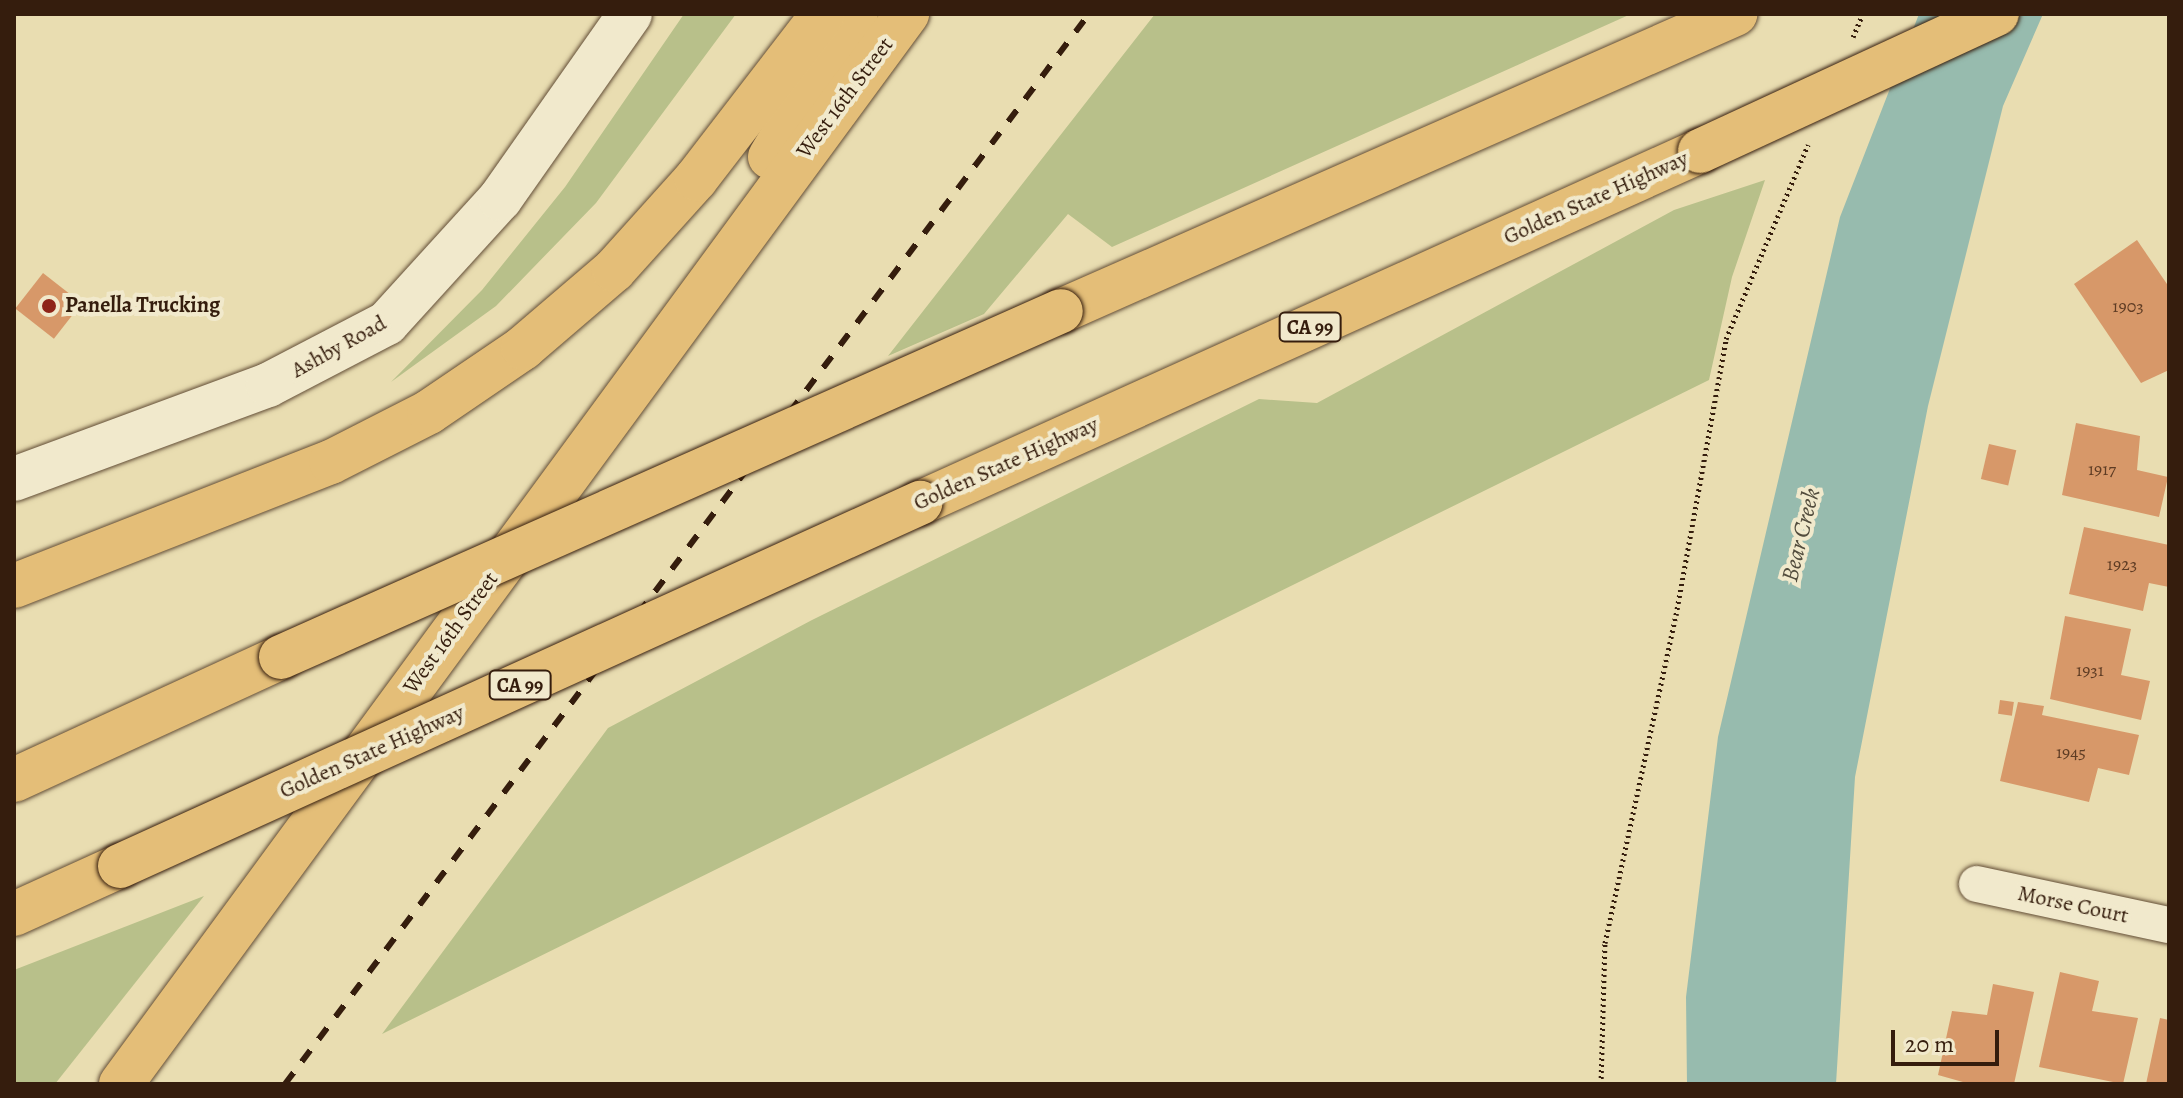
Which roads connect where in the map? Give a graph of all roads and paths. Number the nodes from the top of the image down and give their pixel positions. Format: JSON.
{"nodes":[{"id":1,"x":630,"y":14,"type":"edge"},
{"id":2,"x":823,"y":14,"type":"edge"},
{"id":3,"x":856,"y":14,"type":"edge"},
{"id":4,"x":907,"y":14,"type":"edge"},
{"id":5,"x":1735,"y":14,"type":"edge"},
{"id":6,"x":1863,"y":14,"type":"edge"},
{"id":7,"x":1997,"y":14,"type":"edge"},
{"id":8,"x":1851,"y":42,"type":"dead end"},
{"id":9,"x":1809,"y":141,"type":"dead end"},
{"id":10,"x":639,"y":375,"type":"junction"},
{"id":11,"x":14,"y":479,"type":"edge"},
{"id":12,"x":14,"y":586,"type":"edge"},
{"id":13,"x":14,"y":780,"type":"edge"},
{"id":14,"x":1977,"y":884,"type":"dead end"},
{"id":15,"x":14,"y":914,"type":"edge"},
{"id":16,"x":2169,"y":925,"type":"edge"},
{"id":17,"x":121,"y":1084,"type":"edge"},
{"id":18,"x":1601,"y":1084,"type":"edge"}],
"edges":[{"from":1,"to":11,"type":"main road","name":"Ashby Road"},
{"from":2,"to":12,"type":"main road"},
{"from":3,"to":10,"type":"main road","name":"West 16th Street"},
{"from":4,"to":10,"type":"main road","name":"West 16th Street"},
{"from":5,"to":13,"type":"main road","bridge":true},
{"from":6,"to":8,"type":"path"},
{"from":7,"to":15,"type":"main road","name":"Golden State Highway","number":"CA 99","bridge":true},
{"from":9,"to":18,"type":"path"},
{"from":10,"to":17,"type":"main road","name":"West 16th Street"},
{"from":14,"to":16,"type":"street","name":"Morse Court"}]}
